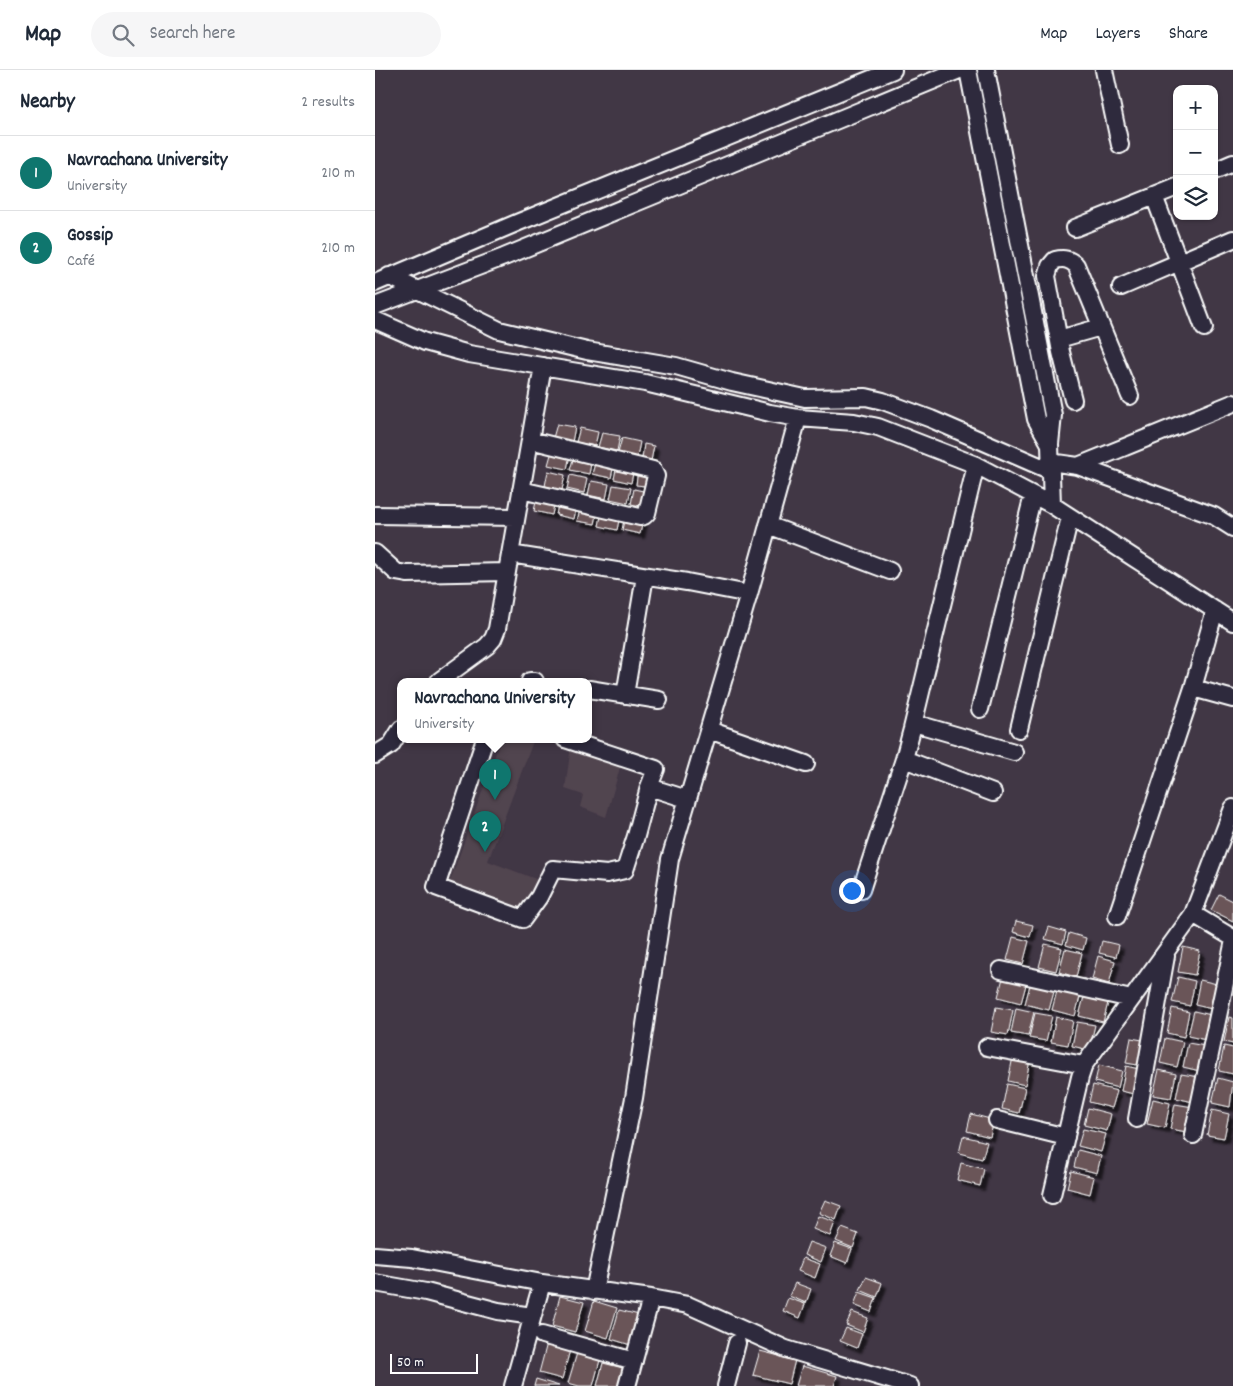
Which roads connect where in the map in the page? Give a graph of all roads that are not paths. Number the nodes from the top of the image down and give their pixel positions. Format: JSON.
{"nodes":[{"id":1,"x":893,"y":70,"type":"edge"},
{"id":2,"x":959,"y":70,"type":"edge"},
{"id":3,"x":968,"y":70,"type":"edge"},
{"id":4,"x":986,"y":70,"type":"edge"},
{"id":5,"x":1104,"y":70,"type":"edge"},
{"id":6,"x":1120,"y":145,"type":"dead end"},
{"id":7,"x":1233,"y":164,"type":"edge"},
{"id":8,"x":1218,"y":170,"type":"edge"},
{"id":9,"x":1173,"y":189,"type":"edge"},
{"id":10,"x":1154,"y":196,"type":"junction"},
{"id":11,"x":1075,"y":228,"type":"dead end"},
{"id":12,"x":1233,"y":239,"type":"edge"},
{"id":13,"x":1179,"y":262,"type":"junction"},
{"id":14,"x":382,"y":279,"type":"edge"},
{"id":15,"x":1121,"y":287,"type":"dead end"},
{"id":16,"x":416,"y":290,"type":"junction"},
{"id":17,"x":379,"y":305,"type":"edge"},
{"id":18,"x":1055,"y":317,"type":"junction"},
{"id":19,"x":1035,"y":320,"type":"junction"},
{"id":20,"x":1017,"y":323,"type":"junction"},
{"id":21,"x":1101,"y":327,"type":"junction"},
{"id":22,"x":1204,"y":328,"type":"dead end"},
{"id":23,"x":1059,"y":339,"type":"junction"},
{"id":24,"x":543,"y":366,"type":"junction"},
{"id":25,"x":1131,"y":396,"type":"dead end"},
{"id":26,"x":1073,"y":400,"type":"dead end"},
{"id":27,"x":1233,"y":403,"type":"edge"},
{"id":28,"x":798,"y":418,"type":"junction"},
{"id":29,"x":530,"y":440,"type":"junction"},
{"id":30,"x":1050,"y":444,"type":"junction"},
{"id":31,"x":976,"y":465,"type":"junction"},
{"id":32,"x":1051,"y":466,"type":"junction"},
{"id":33,"x":1078,"y":466,"type":"junction"},
{"id":34,"x":521,"y":490,"type":"junction"},
{"id":35,"x":1033,"y":495,"type":"junction"},
{"id":36,"x":1052,"y":505,"type":"junction"},
{"id":37,"x":375,"y":515,"type":"edge"},
{"id":38,"x":516,"y":517,"type":"junction"},
{"id":39,"x":1070,"y":517,"type":"junction"},
{"id":40,"x":768,"y":526,"type":"junction"},
{"id":41,"x":1233,"y":528,"type":"edge"},
{"id":42,"x":375,"y":554,"type":"edge"},
{"id":43,"x":510,"y":554,"type":"junction"},
{"id":44,"x":890,"y":571,"type":"dead end"},
{"id":45,"x":507,"y":572,"type":"junction"},
{"id":46,"x":645,"y":576,"type":"junction"},
{"id":47,"x":749,"y":594,"type":"junction"},
{"id":48,"x":1215,"y":610,"type":"junction"},
{"id":49,"x":1233,"y":622,"type":"edge"},
{"id":50,"x":443,"y":678,"type":"edge"},
{"id":51,"x":1193,"y":688,"type":"junction"},
{"id":52,"x":592,"y":690,"type":"edge"},
{"id":53,"x":625,"y":695,"type":"junction"},
{"id":54,"x":1233,"y":699,"type":"edge"},
{"id":55,"x":659,"y":700,"type":"dead end"},
{"id":56,"x":980,"y":709,"type":"dead end"},
{"id":57,"x":914,"y":724,"type":"junction"},
{"id":58,"x":1019,"y":729,"type":"dead end"},
{"id":59,"x":709,"y":730,"type":"junction"},
{"id":60,"x":397,"y":735,"type":"edge"},
{"id":61,"x":484,"y":743,"type":"edge"},
{"id":62,"x":577,"y":743,"type":"edge"},
{"id":63,"x":1014,"y":752,"type":"dead end"},
{"id":64,"x":375,"y":755,"type":"edge"},
{"id":65,"x":904,"y":759,"type":"junction"},
{"id":66,"x":806,"y":764,"type":"dead end"},
{"id":67,"x":649,"y":787,"type":"junction"},
{"id":68,"x":993,"y":793,"type":"dead end"},
{"id":69,"x":687,"y":799,"type":"junction"},
{"id":70,"x":1233,"y":808,"type":"edge"},
{"id":71,"x":861,"y":890,"type":"dead end"},
{"id":72,"x":1193,"y":914,"type":"junction"},
{"id":73,"x":1117,"y":916,"type":"dead end"},
{"id":74,"x":1233,"y":938,"type":"edge"},
{"id":75,"x":1233,"y":945,"type":"edge"},
{"id":76,"x":1166,"y":951,"type":"junction"},
{"id":77,"x":1001,"y":970,"type":"dead end"},
{"id":78,"x":1131,"y":999,"type":"junction"},
{"id":79,"x":987,"y":1047,"type":"dead end"},
{"id":80,"x":1084,"y":1065,"type":"junction"},
{"id":81,"x":1137,"y":1119,"type":"dead end"},
{"id":82,"x":997,"y":1120,"type":"dead end"},
{"id":83,"x":1193,"y":1135,"type":"dead end"},
{"id":84,"x":1065,"y":1137,"type":"junction"},
{"id":85,"x":1052,"y":1195,"type":"dead end"},
{"id":86,"x":375,"y":1255,"type":"edge"},
{"id":87,"x":375,"y":1283,"type":"edge"},
{"id":88,"x":542,"y":1283,"type":"junction"},
{"id":89,"x":594,"y":1291,"type":"junction"},
{"id":90,"x":651,"y":1298,"type":"junction"},
{"id":91,"x":532,"y":1316,"type":"junction"},
{"id":92,"x":542,"y":1335,"type":"dead end"},
{"id":93,"x":737,"y":1343,"type":"dead end"},
{"id":94,"x":634,"y":1361,"type":"junction"},
{"id":95,"x":513,"y":1386,"type":"edge"},
{"id":96,"x":627,"y":1386,"type":"edge"},
{"id":97,"x":726,"y":1386,"type":"edge"},
{"id":98,"x":910,"y":1386,"type":"edge"}],
"edges":[{"from":1,"to":14,"type":"street"},
{"from":2,"to":16,"type":"street"},
{"from":3,"to":20,"type":"street"},
{"from":4,"to":19,"type":"street"},
{"from":5,"to":6,"type":"street"},
{"from":7,"to":8,"type":"street"},
{"from":9,"to":10,"type":"street"},
{"from":10,"to":11,"type":"street"},
{"from":10,"to":13,"type":"street"},
{"from":12,"to":13,"type":"street"},
{"from":13,"to":15,"type":"street"},
{"from":13,"to":22,"type":"street"},
{"from":14,"to":16,"type":"street"},
{"from":16,"to":17,"type":"street"},
{"from":16,"to":32,"type":"street"},
{"from":17,"to":24,"type":"street"},
{"from":18,"to":19,"type":"street"},
{"from":18,"to":21,"type":"street"},
{"from":18,"to":23,"type":"street"},
{"from":19,"to":20,"type":"street"},
{"from":19,"to":30,"type":"street"},
{"from":20,"to":30,"type":"street"},
{"from":21,"to":23,"type":"street"},
{"from":21,"to":25,"type":"street"},
{"from":23,"to":26,"type":"street"},
{"from":24,"to":28,"type":"street"},
{"from":24,"to":29,"type":"street"},
{"from":27,"to":33,"type":"street"},
{"from":28,"to":31,"type":"street"},
{"from":28,"to":40,"type":"street"},
{"from":29,"to":34,"type":"street"},
{"from":29,"to":34,"type":"street"},
{"from":30,"to":32,"type":"street"},
{"from":31,"to":35,"type":"street"},
{"from":31,"to":57,"type":"street"},
{"from":32,"to":33,"type":"street"},
{"from":32,"to":36,"type":"street"},
{"from":33,"to":41,"type":"street"},
{"from":34,"to":38,"type":"street"},
{"from":35,"to":36,"type":"street"},
{"from":35,"to":56,"type":"street"},
{"from":36,"to":39,"type":"street"},
{"from":37,"to":38,"type":"street"},
{"from":38,"to":43,"type":"street"},
{"from":39,"to":48,"type":"street"},
{"from":39,"to":58,"type":"street"},
{"from":40,"to":44,"type":"street"},
{"from":40,"to":47,"type":"street"},
{"from":42,"to":45,"type":"street"},
{"from":43,"to":45,"type":"street"},
{"from":43,"to":46,"type":"street"},
{"from":45,"to":50,"type":"street"},
{"from":46,"to":47,"type":"street"},
{"from":46,"to":53,"type":"street"},
{"from":47,"to":59,"type":"street"},
{"from":48,"to":49,"type":"street"},
{"from":48,"to":51,"type":"street"},
{"from":51,"to":54,"type":"street"},
{"from":51,"to":73,"type":"street"},
{"from":52,"to":53,"type":"street"},
{"from":53,"to":55,"type":"street"},
{"from":57,"to":63,"type":"street"},
{"from":57,"to":65,"type":"street"},
{"from":59,"to":66,"type":"street"},
{"from":59,"to":69,"type":"street"},
{"from":60,"to":64,"type":"street"},
{"from":61,"to":67,"type":"street"},
{"from":62,"to":67,"type":"street"},
{"from":65,"to":68,"type":"street"},
{"from":65,"to":71,"type":"street"},
{"from":67,"to":69,"type":"street"},
{"from":69,"to":89,"type":"street"},
{"from":70,"to":72,"type":"street"},
{"from":72,"to":74,"type":"street"},
{"from":72,"to":76,"type":"street"},
{"from":75,"to":83,"type":"street"},
{"from":76,"to":78,"type":"street"},
{"from":76,"to":81,"type":"street"},
{"from":77,"to":78,"type":"street"},
{"from":78,"to":80,"type":"street"},
{"from":79,"to":80,"type":"street"},
{"from":80,"to":84,"type":"street"},
{"from":82,"to":84,"type":"street"},
{"from":84,"to":85,"type":"street"},
{"from":86,"to":88,"type":"street"},
{"from":87,"to":91,"type":"street"},
{"from":88,"to":89,"type":"street"},
{"from":88,"to":91,"type":"street"},
{"from":89,"to":90,"type":"street"},
{"from":90,"to":94,"type":"street"},
{"from":90,"to":98,"type":"street"},
{"from":91,"to":95,"type":"street"},
{"from":92,"to":94,"type":"street"},
{"from":93,"to":97,"type":"street"},
{"from":94,"to":96,"type":"street"}]}
